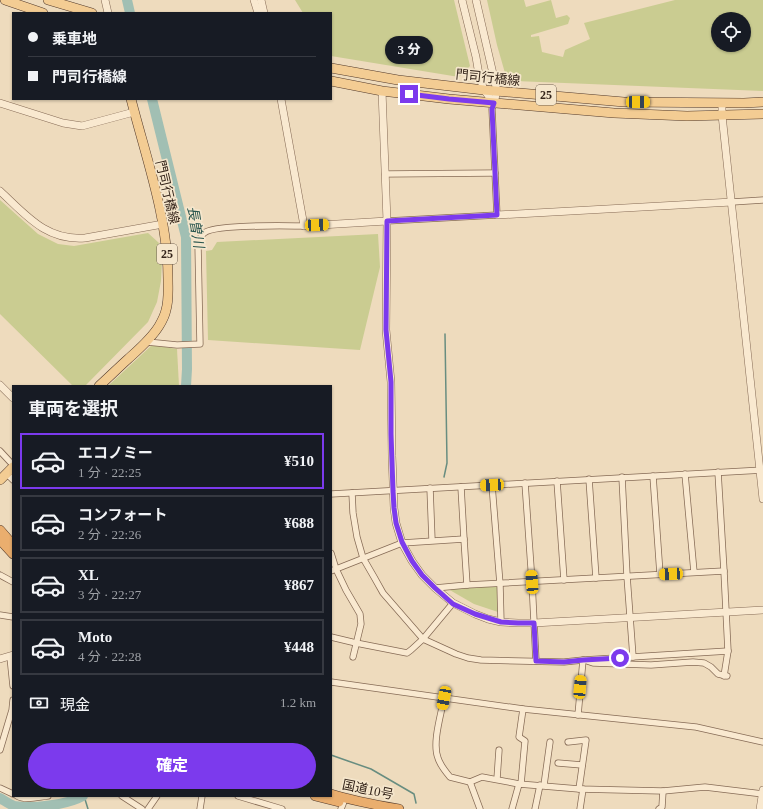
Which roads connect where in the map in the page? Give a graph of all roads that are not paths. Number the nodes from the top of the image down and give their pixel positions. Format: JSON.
{"nodes":[{"id":1,"x":5,"y":0,"type":"edge"},
{"id":2,"x":48,"y":0,"type":"edge"},
{"id":3,"x":105,"y":0,"type":"edge"},
{"id":4,"x":254,"y":0,"type":"edge"},
{"id":5,"x":261,"y":0,"type":"edge"},
{"id":6,"x":462,"y":0,"type":"edge"},
{"id":7,"x":476,"y":0,"type":"edge"},
{"id":8,"x":40,"y":12,"type":"edge"},
{"id":9,"x":89,"y":12,"type":"edge"},
{"id":10,"x":108,"y":12,"type":"edge"},
{"id":11,"x":258,"y":12,"type":"edge"},
{"id":12,"x":264,"y":12,"type":"edge"},
{"id":13,"x":332,"y":68,"type":"edge"},
{"id":14,"x":332,"y":81,"type":"edge"},
{"id":15,"x":484,"y":90,"type":"junction"},
{"id":16,"x":382,"y":91,"type":"junction"},
{"id":17,"x":497,"y":91,"type":"junction"},
{"id":18,"x":131,"y":100,"type":"edge"},
{"id":19,"x":281,"y":100,"type":"edge"},
{"id":20,"x":763,"y":102,"type":"edge"},
{"id":21,"x":0,"y":103,"type":"edge"},
{"id":22,"x":494,"y":103,"type":"junction"},
{"id":23,"x":722,"y":103,"type":"junction"},
{"id":24,"x":134,"y":112,"type":"junction"},
{"id":25,"x":763,"y":114,"type":"edge"},
{"id":26,"x":722,"y":115,"type":"junction"},
{"id":27,"x":495,"y":173,"type":"junction"},
{"id":28,"x":385,"y":174,"type":"junction"},
{"id":29,"x":0,"y":191,"type":"edge"},
{"id":30,"x":763,"y":200,"type":"edge"},
{"id":31,"x":732,"y":202,"type":"junction"},
{"id":32,"x":497,"y":215,"type":"junction"},
{"id":33,"x":387,"y":221,"type":"junction"},
{"id":34,"x":163,"y":224,"type":"junction"},
{"id":35,"x":304,"y":226,"type":"junction"},
{"id":36,"x":146,"y":342,"type":"junction"},
{"id":37,"x":0,"y":385,"type":"edge"},
{"id":38,"x":100,"y":385,"type":"edge"},
{"id":39,"x":12,"y":397,"type":"edge"},
{"id":40,"x":0,"y":452,"type":"edge"},
{"id":41,"x":762,"y":470,"type":"edge"},
{"id":42,"x":718,"y":472,"type":"junction"},
{"id":43,"x":9,"y":473,"type":"edge"},
{"id":44,"x":685,"y":474,"type":"junction"},
{"id":45,"x":653,"y":476,"type":"junction"},
{"id":46,"x":622,"y":477,"type":"junction"},
{"id":47,"x":589,"y":479,"type":"junction"},
{"id":48,"x":557,"y":481,"type":"junction"},
{"id":49,"x":525,"y":483,"type":"junction"},
{"id":50,"x":492,"y":485,"type":"junction"},
{"id":51,"x":461,"y":487,"type":"junction"},
{"id":52,"x":430,"y":488,"type":"junction"},
{"id":53,"x":393,"y":491,"type":"junction"},
{"id":54,"x":352,"y":493,"type":"junction"},
{"id":55,"x":332,"y":494,"type":"edge"},
{"id":56,"x":763,"y":499,"type":"edge"},
{"id":57,"x":0,"y":530,"type":"edge"},
{"id":58,"x":464,"y":539,"type":"junction"},
{"id":59,"x":0,"y":540,"type":"edge"},
{"id":60,"x":432,"y":540,"type":"junction"},
{"id":61,"x":402,"y":542,"type":"junction"},
{"id":62,"x":12,"y":544,"type":"edge"},
{"id":63,"x":12,"y":553,"type":"edge"},
{"id":64,"x":363,"y":558,"type":"junction"},
{"id":65,"x":332,"y":559,"type":"edge"},
{"id":66,"x":334,"y":570,"type":"edge"},
{"id":67,"x":724,"y":571,"type":"junction"},
{"id":68,"x":694,"y":572,"type":"junction"},
{"id":69,"x":660,"y":574,"type":"junction"},
{"id":70,"x":0,"y":575,"type":"edge"},
{"id":71,"x":627,"y":576,"type":"junction"},
{"id":72,"x":596,"y":578,"type":"junction"},
{"id":73,"x":564,"y":580,"type":"junction"},
{"id":74,"x":12,"y":581,"type":"edge"},
{"id":75,"x":532,"y":582,"type":"junction"},
{"id":76,"x":500,"y":584,"type":"junction"},
{"id":77,"x":467,"y":586,"type":"junction"},
{"id":78,"x":435,"y":588,"type":"junction"},
{"id":79,"x":453,"y":604,"type":"junction"},
{"id":80,"x":763,"y":610,"type":"edge"},
{"id":81,"x":726,"y":612,"type":"junction"},
{"id":82,"x":0,"y":615,"type":"edge"},
{"id":83,"x":12,"y":617,"type":"edge"},
{"id":84,"x":630,"y":618,"type":"junction"},
{"id":85,"x":501,"y":622,"type":"junction"},
{"id":86,"x":534,"y":623,"type":"junction"},
{"id":87,"x":332,"y":637,"type":"edge"},
{"id":88,"x":423,"y":639,"type":"junction"},
{"id":89,"x":356,"y":643,"type":"junction"},
{"id":90,"x":728,"y":651,"type":"junction"},
{"id":91,"x":11,"y":656,"type":"edge"},
{"id":92,"x":353,"y":657,"type":"dead end"},
{"id":93,"x":633,"y":657,"type":"junction"},
{"id":94,"x":0,"y":659,"type":"edge"},
{"id":95,"x":583,"y":660,"type":"junction"},
{"id":96,"x":536,"y":661,"type":"junction"},
{"id":97,"x":12,"y":671,"type":"edge"},
{"id":98,"x":332,"y":682,"type":"edge"},
{"id":99,"x":444,"y":698,"type":"junction"},
{"id":100,"x":523,"y":709,"type":"junction"},
{"id":101,"x":12,"y":710,"type":"edge"},
{"id":102,"x":578,"y":715,"type":"junction"},
{"id":103,"x":550,"y":742,"type":"dead end"},
{"id":104,"x":568,"y":742,"type":"dead end"},
{"id":105,"x":763,"y":742,"type":"edge"},
{"id":106,"x":0,"y":750,"type":"edge"},
{"id":107,"x":499,"y":750,"type":"dead end"},
{"id":108,"x":558,"y":763,"type":"dead end"},
{"id":109,"x":582,"y":765,"type":"junction"},
{"id":110,"x":497,"y":779,"type":"junction"},
{"id":111,"x":470,"y":782,"type":"junction"},
{"id":112,"x":520,"y":784,"type":"junction"},
{"id":113,"x":542,"y":785,"type":"junction"},
{"id":114,"x":0,"y":788,"type":"edge"},
{"id":115,"x":581,"y":789,"type":"junction"},
{"id":116,"x":663,"y":791,"type":"junction"},
{"id":117,"x":763,"y":793,"type":"edge"},
{"id":118,"x":12,"y":794,"type":"edge"},
{"id":119,"x":332,"y":795,"type":"edge"},
{"id":120,"x":19,"y":797,"type":"edge"},
{"id":121,"x":42,"y":797,"type":"edge"},
{"id":122,"x":124,"y":797,"type":"edge"},
{"id":123,"x":155,"y":797,"type":"edge"},
{"id":124,"x":202,"y":797,"type":"edge"},
{"id":125,"x":241,"y":797,"type":"edge"},
{"id":126,"x":318,"y":797,"type":"edge"},
{"id":127,"x":343,"y":804,"type":"edge"},
{"id":128,"x":142,"y":809,"type":"edge"},
{"id":129,"x":148,"y":809,"type":"edge"},
{"id":130,"x":200,"y":809,"type":"edge"},
{"id":131,"x":282,"y":809,"type":"edge"},
{"id":132,"x":366,"y":809,"type":"edge"},
{"id":133,"x":399,"y":809,"type":"edge"},
{"id":134,"x":480,"y":809,"type":"edge"},
{"id":135,"x":512,"y":809,"type":"edge"},
{"id":136,"x":535,"y":809,"type":"edge"},
{"id":137,"x":580,"y":809,"type":"edge"},
{"id":138,"x":659,"y":809,"type":"edge"},
{"id":139,"x":760,"y":809,"type":"edge"}],
"edges":[{"from":1,"to":8,"type":"main road"},
{"from":2,"to":9,"type":"main road"},
{"from":3,"to":10,"type":"street"},
{"from":4,"to":11,"type":"street"},
{"from":5,"to":12,"type":"street"},
{"from":6,"to":15,"type":"street"},
{"from":7,"to":17,"type":"street"},
{"from":13,"to":15,"type":"main road","name":"門司行橋線","number":"25"},
{"from":14,"to":16,"type":"main road","name":"門司行橋線","number":"25"},
{"from":15,"to":17,"type":"main road","name":"門司行橋線","number":"25"},
{"from":15,"to":22,"type":"street"},
{"from":16,"to":22,"type":"main road","name":"門司行橋線","number":"25"},
{"from":16,"to":28,"type":"street"},
{"from":17,"to":22,"type":"street"},
{"from":17,"to":23,"type":"main road","name":"門司行橋線","number":"25"},
{"from":18,"to":24,"type":"main road","name":"門司行橋線","number":"25"},
{"from":19,"to":35,"type":"street"},
{"from":20,"to":23,"type":"main road","name":"門司行橋線","number":"25"},
{"from":21,"to":24,"type":"street"},
{"from":22,"to":26,"type":"main road","name":"門司行橋線","number":"25"},
{"from":22,"to":27,"type":"street"},
{"from":23,"to":26,"type":"street"},
{"from":24,"to":34,"type":"main road","name":"門司行橋線","number":"25"},
{"from":25,"to":26,"type":"main road","name":"門司行橋線","number":"25"},
{"from":26,"to":31,"type":"street"},
{"from":27,"to":28,"type":"street"},
{"from":27,"to":32,"type":"street"},
{"from":28,"to":33,"type":"street"},
{"from":29,"to":34,"type":"street"},
{"from":30,"to":31,"type":"street"},
{"from":31,"to":32,"type":"street"},
{"from":31,"to":41,"type":"street"},
{"from":32,"to":33,"type":"street"},
{"from":33,"to":35,"type":"street"},
{"from":33,"to":53,"type":"street"},
{"from":34,"to":36,"type":"main road","name":"門司行橋線","number":"25"},
{"from":35,"to":36,"type":"street"},
{"from":36,"to":38,"type":"main road","name":"門司行橋線","number":"25"},
{"from":37,"to":39,"type":"street"},
{"from":40,"to":43,"type":"street"},
{"from":41,"to":42,"type":"street"},
{"from":41,"to":56,"type":"street"},
{"from":42,"to":44,"type":"street"},
{"from":42,"to":67,"type":"street"},
{"from":44,"to":45,"type":"street"},
{"from":44,"to":68,"type":"street"},
{"from":45,"to":46,"type":"street"},
{"from":45,"to":69,"type":"street"},
{"from":46,"to":47,"type":"street"},
{"from":46,"to":71,"type":"street"},
{"from":47,"to":48,"type":"street"},
{"from":47,"to":72,"type":"street"},
{"from":48,"to":49,"type":"street"},
{"from":48,"to":73,"type":"street"},
{"from":49,"to":50,"type":"street"},
{"from":49,"to":75,"type":"street"},
{"from":50,"to":51,"type":"street"},
{"from":50,"to":76,"type":"street"},
{"from":51,"to":52,"type":"street"},
{"from":51,"to":58,"type":"street"},
{"from":52,"to":53,"type":"street"},
{"from":52,"to":60,"type":"street"},
{"from":53,"to":54,"type":"street"},
{"from":53,"to":61,"type":"street"},
{"from":54,"to":55,"type":"street"},
{"from":54,"to":64,"type":"street"},
{"from":57,"to":62,"type":"highway"},
{"from":58,"to":60,"type":"street"},
{"from":58,"to":77,"type":"street"},
{"from":59,"to":63,"type":"highway"},
{"from":60,"to":61,"type":"street"},
{"from":61,"to":64,"type":"street"},
{"from":61,"to":78,"type":"street"},
{"from":64,"to":66,"type":"street"},
{"from":64,"to":88,"type":"street"},
{"from":65,"to":66,"type":"street"},
{"from":66,"to":89,"type":"street"},
{"from":67,"to":68,"type":"street"},
{"from":67,"to":81,"type":"street"},
{"from":68,"to":69,"type":"street"},
{"from":69,"to":71,"type":"street"},
{"from":70,"to":74,"type":"street"},
{"from":71,"to":72,"type":"street"},
{"from":71,"to":84,"type":"street"},
{"from":72,"to":73,"type":"street"},
{"from":73,"to":75,"type":"street"},
{"from":75,"to":76,"type":"street"},
{"from":75,"to":86,"type":"street"},
{"from":76,"to":77,"type":"street"},
{"from":76,"to":85,"type":"street"},
{"from":77,"to":78,"type":"street"},
{"from":78,"to":79,"type":"street"},
{"from":79,"to":85,"type":"street"},
{"from":79,"to":88,"type":"street"},
{"from":80,"to":81,"type":"street"},
{"from":81,"to":84,"type":"street"},
{"from":81,"to":90,"type":"street"},
{"from":82,"to":83,"type":"street"},
{"from":84,"to":86,"type":"street"},
{"from":84,"to":93,"type":"street"},
{"from":85,"to":86,"type":"street"},
{"from":86,"to":96,"type":"street"},
{"from":87,"to":89,"type":"street"},
{"from":88,"to":89,"type":"street"},
{"from":88,"to":96,"type":"street"},
{"from":89,"to":92,"type":"street"},
{"from":90,"to":93,"type":"street"},
{"from":90,"to":95,"type":"street"},
{"from":91,"to":94,"type":"street"},
{"from":91,"to":97,"type":"street"},
{"from":93,"to":95,"type":"street"},
{"from":95,"to":96,"type":"street"},
{"from":95,"to":102,"type":"street"},
{"from":98,"to":99,"type":"street"},
{"from":99,"to":100,"type":"street"},
{"from":99,"to":111,"type":"street"},
{"from":100,"to":102,"type":"street"},
{"from":100,"to":112,"type":"street"},
{"from":101,"to":106,"type":"street"},
{"from":102,"to":105,"type":"street"},
{"from":103,"to":113,"type":"street"},
{"from":104,"to":109,"type":"street"},
{"from":107,"to":110,"type":"street"},
{"from":108,"to":109,"type":"street"},
{"from":109,"to":115,"type":"street"},
{"from":110,"to":111,"type":"street"},
{"from":110,"to":112,"type":"street"},
{"from":111,"to":134,"type":"street"},
{"from":112,"to":113,"type":"street"},
{"from":112,"to":135,"type":"street"},
{"from":113,"to":115,"type":"street"},
{"from":113,"to":136,"type":"street"},
{"from":114,"to":118,"type":"street"},
{"from":115,"to":116,"type":"street"},
{"from":115,"to":137,"type":"street"},
{"from":116,"to":117,"type":"street"},
{"from":116,"to":138,"type":"street"},
{"from":117,"to":139,"type":"street"},
{"from":119,"to":127,"type":"highway","name":"国道10号"},
{"from":120,"to":121,"type":"street"},
{"from":122,"to":128,"type":"street"},
{"from":123,"to":129,"type":"street"},
{"from":124,"to":130,"type":"street"},
{"from":125,"to":131,"type":"street"},
{"from":126,"to":127,"type":"highway","name":"国道10号"},
{"from":127,"to":132,"type":"highway","name":"国道10号"},
{"from":127,"to":133,"type":"highway","name":"国道10号"}]}
